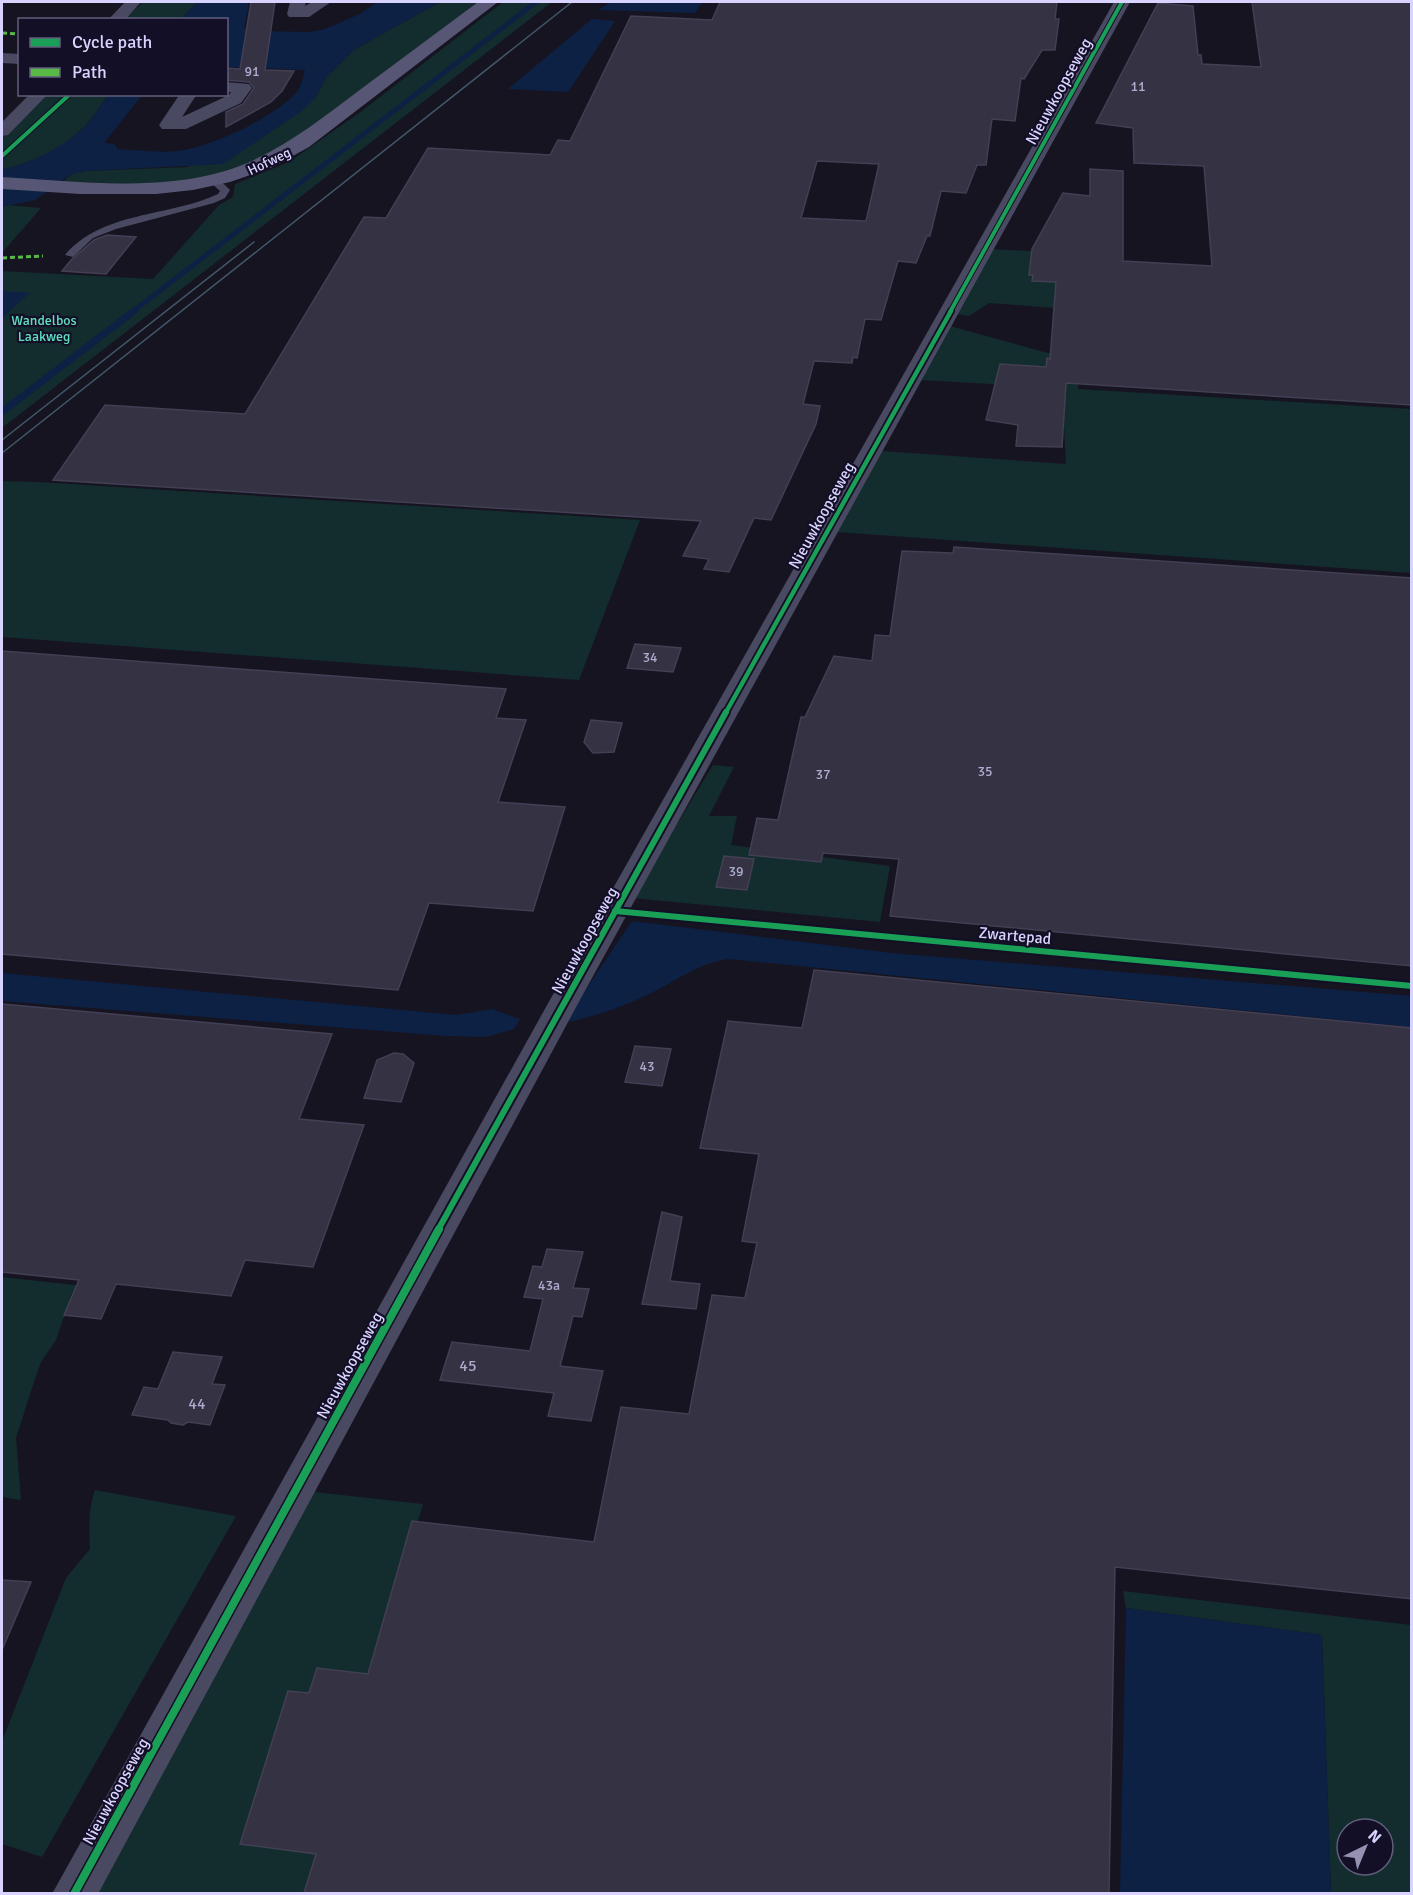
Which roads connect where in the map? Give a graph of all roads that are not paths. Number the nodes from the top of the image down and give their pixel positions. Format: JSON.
{"nodes":[{"id":1,"x":134,"y":2,"type":"edge"},
{"id":2,"x":298,"y":2,"type":"edge"},
{"id":3,"x":323,"y":2,"type":"edge"},
{"id":4,"x":489,"y":2,"type":"edge"},
{"id":5,"x":1122,"y":2,"type":"edge"},
{"id":6,"x":118,"y":18,"type":"edge"},
{"id":7,"x":2,"y":58,"type":"edge"},
{"id":8,"x":18,"y":59,"type":"edge"},
{"id":9,"x":228,"y":87,"type":"edge"},
{"id":10,"x":37,"y":96,"type":"edge"},
{"id":11,"x":188,"y":96,"type":"edge"},
{"id":12,"x":9,"y":115,"type":"edge"},
{"id":13,"x":2,"y":131,"type":"edge"},
{"id":14,"x":214,"y":181,"type":"junction"},
{"id":15,"x":2,"y":183,"type":"edge"},
{"id":16,"x":70,"y":255,"type":"dead end"},
{"id":17,"x":74,"y":1893,"type":"edge"}],
"edges":[{"from":1,"to":6,"type":"street"},
{"from":2,"to":3,"type":"street"},
{"from":4,"to":14,"type":"main road","name":"Hofweg"},
{"from":5,"to":17,"type":"street","name":"Nieuwkoopseweg"},
{"from":7,"to":8,"type":"street"},
{"from":9,"to":11,"type":"street"},
{"from":10,"to":12,"type":"street"},
{"from":12,"to":13,"type":"street"},
{"from":14,"to":15,"type":"main road","name":"Hofweg"},
{"from":14,"to":16,"type":"lane"}]}
